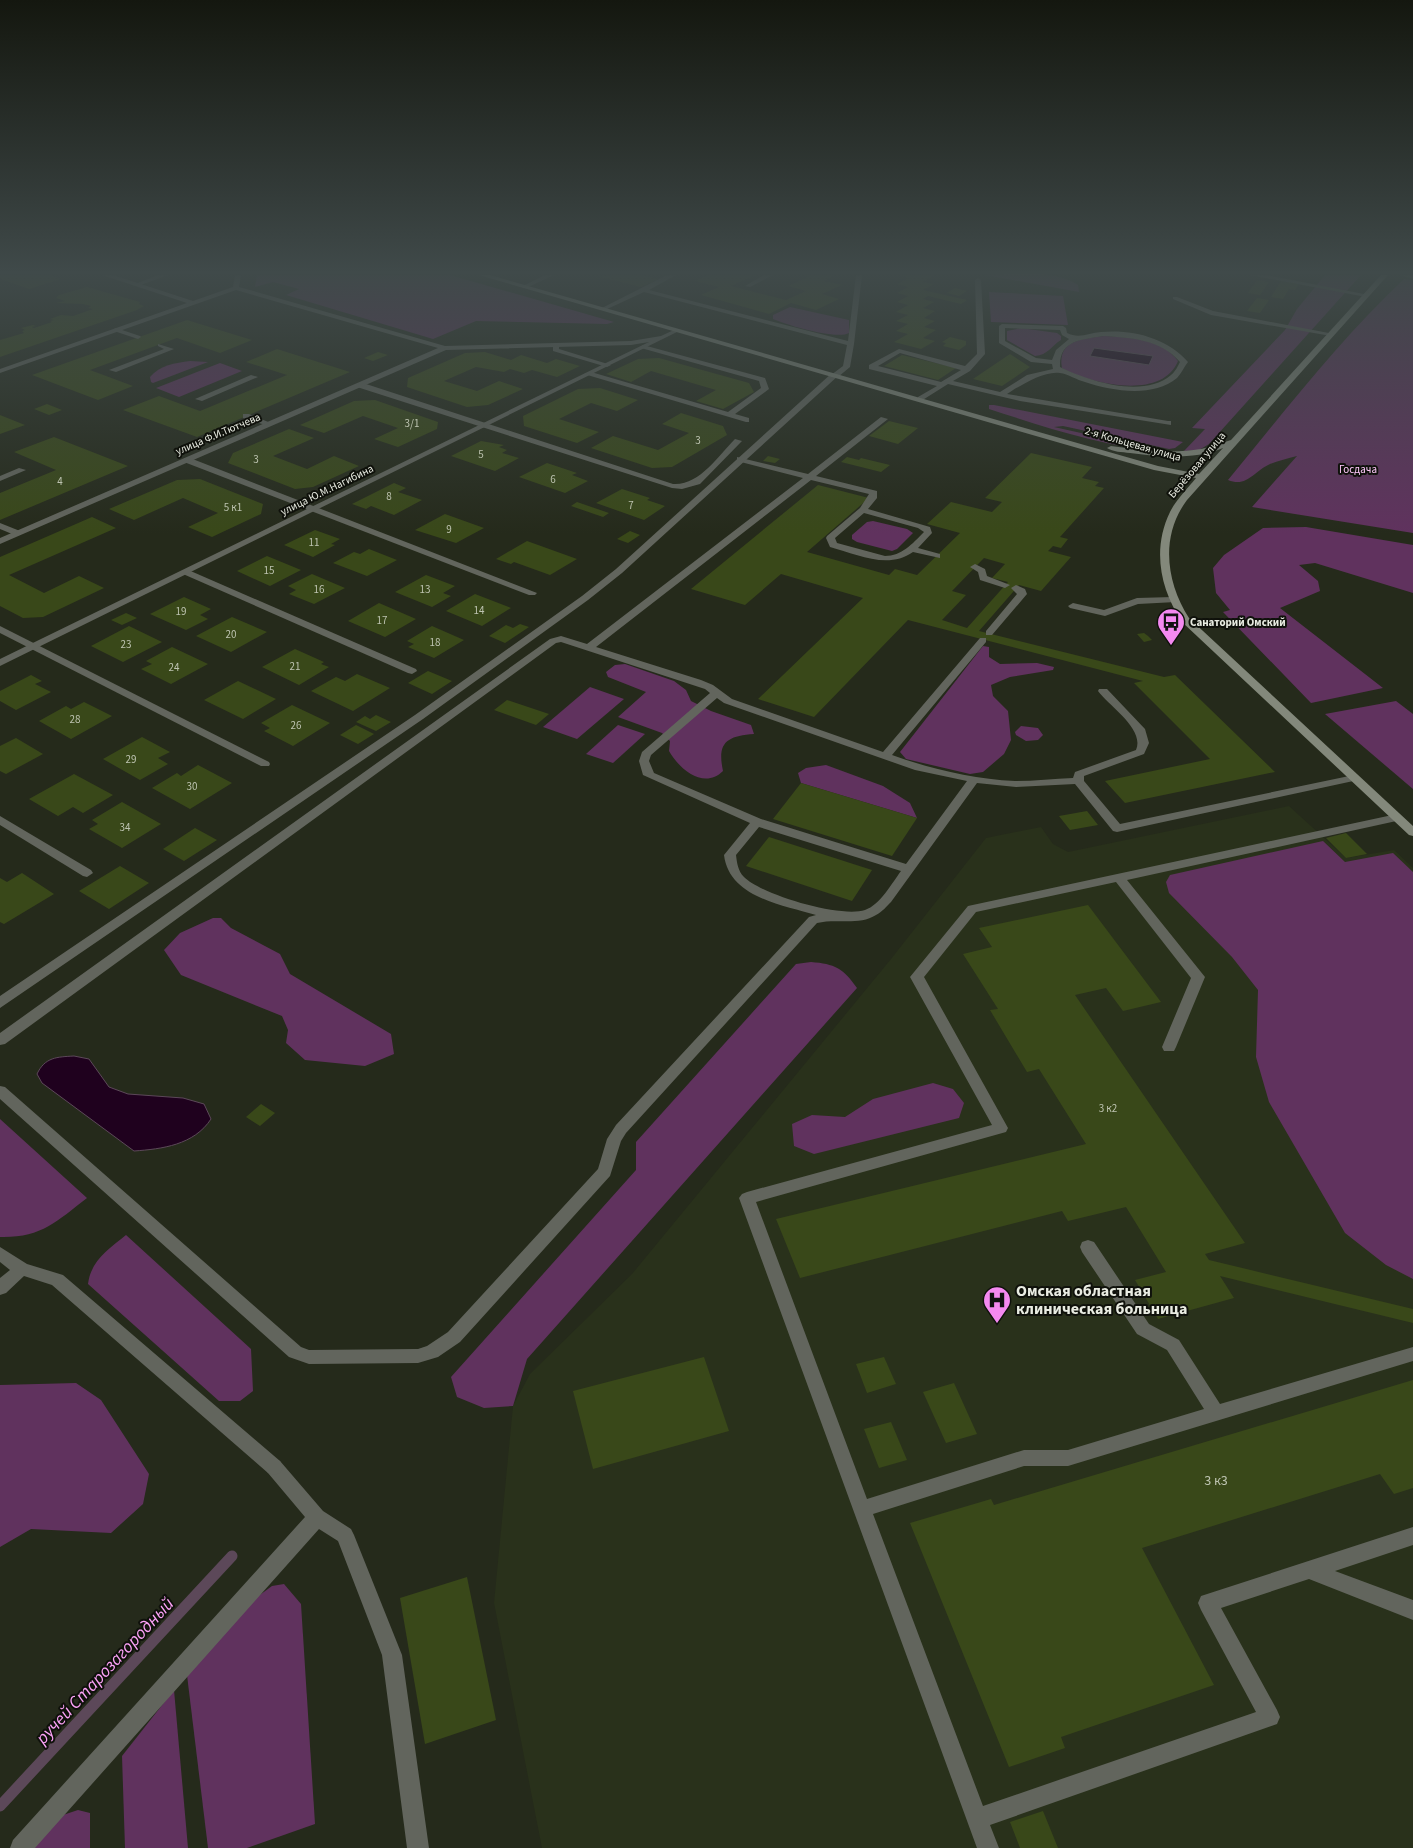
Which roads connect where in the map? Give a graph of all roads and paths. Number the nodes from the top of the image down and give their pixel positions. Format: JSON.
{"nodes":[{"id":1,"x":28,"y":361,"type":"edge"},
{"id":2,"x":137,"y":361,"type":"edge"},
{"id":3,"x":415,"y":361,"type":"edge"},
{"id":4,"x":594,"y":361,"type":"edge"},
{"id":5,"x":615,"y":361,"type":"edge"},
{"id":6,"x":694,"y":361,"type":"edge"},
{"id":7,"x":785,"y":361,"type":"edge"},
{"id":8,"x":847,"y":361,"type":"edge"},
{"id":9,"x":882,"y":361,"type":"edge"},
{"id":10,"x":938,"y":361,"type":"edge"},
{"id":11,"x":974,"y":361,"type":"edge"},
{"id":12,"x":1048,"y":361,"type":"edge"},
{"id":13,"x":1183,"y":361,"type":"edge"},
{"id":14,"x":1306,"y":361,"type":"edge"},
{"id":15,"x":1056,"y":362,"type":"joint"},
{"id":16,"x":607,"y":365,"type":"junction"},
{"id":17,"x":967,"y":369,"type":"junction"},
{"id":18,"x":113,"y":370,"type":"dead end"},
{"id":19,"x":1060,"y":370,"type":"junction"},
{"id":20,"x":0,"y":371,"type":"edge"},
{"id":21,"x":588,"y":374,"type":"junction"},
{"id":22,"x":835,"y":375,"type":"junction"},
{"id":23,"x":254,"y":377,"type":"dead end"},
{"id":24,"x":945,"y":384,"type":"junction"},
{"id":25,"x":360,"y":385,"type":"junction"},
{"id":26,"x":1000,"y":395,"type":"junction"},
{"id":27,"x":921,"y":400,"type":"junction"},
{"id":28,"x":215,"y":405,"type":"dead end"},
{"id":29,"x":960,"y":410,"type":"junction"},
{"id":30,"x":729,"y":415,"type":"junction"},
{"id":31,"x":246,"y":416,"type":"dead end"},
{"id":32,"x":884,"y":419,"type":"dead end"},
{"id":33,"x":746,"y":420,"type":"dead end"},
{"id":34,"x":269,"y":424,"type":"junction"},
{"id":35,"x":1168,"y":424,"type":"dead end"},
{"id":36,"x":484,"y":425,"type":"junction"},
{"id":37,"x":738,"y":441,"type":"dead end"},
{"id":38,"x":1234,"y":441,"type":"junction"},
{"id":39,"x":1101,"y":446,"type":"junction"},
{"id":40,"x":740,"y":459,"type":"junction"},
{"id":41,"x":187,"y":460,"type":"junction"},
{"id":42,"x":22,"y":470,"type":"dead end"},
{"id":43,"x":809,"y":477,"type":"junction"},
{"id":44,"x":1201,"y":477,"type":"junction"},
{"id":45,"x":0,"y":479,"type":"edge"},
{"id":46,"x":314,"y":509,"type":"junction"},
{"id":47,"x":861,"y":510,"type":"junction"},
{"id":48,"x":0,"y":526,"type":"edge"},
{"id":49,"x":17,"y":533,"type":"junction"},
{"id":50,"x":0,"y":540,"type":"edge"},
{"id":51,"x":911,"y":549,"type":"junction"},
{"id":52,"x":937,"y":556,"type":"dead end"},
{"id":53,"x":975,"y":567,"type":"dead end"},
{"id":54,"x":186,"y":572,"type":"junction"},
{"id":55,"x":1005,"y":585,"type":"dead end"},
{"id":56,"x":1016,"y":588,"type":"dead end"},
{"id":57,"x":532,"y":593,"type":"dead end"},
{"id":58,"x":1172,"y":600,"type":"junction"},
{"id":59,"x":1073,"y":606,"type":"dead end"},
{"id":60,"x":0,"y":629,"type":"edge"},
{"id":61,"x":34,"y":646,"type":"junction"},
{"id":62,"x":590,"y":647,"type":"junction"},
{"id":63,"x":0,"y":663,"type":"edge"},
{"id":64,"x":412,"y":671,"type":"dead end"},
{"id":65,"x":1103,"y":691,"type":"dead end"},
{"id":66,"x":716,"y":693,"type":"junction"},
{"id":67,"x":886,"y":756,"type":"junction"},
{"id":68,"x":265,"y":764,"type":"dead end"},
{"id":69,"x":1354,"y":778,"type":"junction"},
{"id":70,"x":974,"y":779,"type":"junction"},
{"id":71,"x":1078,"y":781,"type":"junction"},
{"id":72,"x":1397,"y":818,"type":"junction"},
{"id":73,"x":0,"y":820,"type":"edge"},
{"id":74,"x":757,"y":822,"type":"junction"},
{"id":75,"x":1413,"y":832,"type":"edge"},
{"id":76,"x":909,"y":868,"type":"junction"},
{"id":77,"x":88,"y":873,"type":"dead end"},
{"id":78,"x":1119,"y":878,"type":"junction"},
{"id":79,"x":830,"y":915,"type":"junction"},
{"id":80,"x":0,"y":1003,"type":"edge"},
{"id":81,"x":0,"y":1040,"type":"edge"},
{"id":82,"x":1169,"y":1047,"type":"dead end"},
{"id":83,"x":0,"y":1091,"type":"edge"},
{"id":84,"x":1088,"y":1247,"type":"dead end"},
{"id":85,"x":0,"y":1254,"type":"edge"},
{"id":86,"x":22,"y":1269,"type":"junction"},
{"id":87,"x":0,"y":1288,"type":"edge"},
{"id":88,"x":1413,"y":1354,"type":"edge"},
{"id":89,"x":1216,"y":1414,"type":"junction"},
{"id":90,"x":862,"y":1508,"type":"junction"},
{"id":91,"x":317,"y":1517,"type":"junction"},
{"id":92,"x":1413,"y":1536,"type":"edge"},
{"id":93,"x":1309,"y":1570,"type":"junction"},
{"id":94,"x":1413,"y":1610,"type":"edge"},
{"id":95,"x":977,"y":1819,"type":"junction"},
{"id":96,"x":21,"y":1848,"type":"edge"},
{"id":97,"x":418,"y":1848,"type":"edge"},
{"id":98,"x":988,"y":1848,"type":"edge"}],
"edges":[{"from":1,"to":20,"type":"street"},
{"from":2,"to":18,"type":"street"},
{"from":3,"to":25,"type":"street","name":"улица Ф.И.Тютчева"},
{"from":4,"to":16,"type":"street"},
{"from":5,"to":16,"type":"street","name":"улица Ю.М.Нагибина"},
{"from":6,"to":30,"type":"street"},
{"from":7,"to":22,"type":"main road","name":"2-я Кольцевая улица"},
{"from":8,"to":22,"type":"street"},
{"from":9,"to":24,"type":"street"},
{"from":10,"to":17,"type":"street"},
{"from":11,"to":17,"type":"street"},
{"from":12,"to":15,"type":"street"},
{"from":13,"to":19,"type":"street"},
{"from":14,"to":38,"type":"main road","name":"Берёзовая улица"},
{"from":15,"to":19,"type":"street"},
{"from":16,"to":21,"type":"street","name":"улица Ю.М.Нагибина"},
{"from":17,"to":24,"type":"street"},
{"from":19,"to":26,"type":"street"},
{"from":21,"to":30,"type":"street"},
{"from":21,"to":36,"type":"street","name":"улица Ю.М.Нагибина"},
{"from":22,"to":27,"type":"main road","name":"2-я Кольцевая улица"},
{"from":22,"to":40,"type":"street"},
{"from":23,"to":28,"type":"street"},
{"from":24,"to":26,"type":"street"},
{"from":24,"to":27,"type":"street"},
{"from":25,"to":34,"type":"street","name":"улица Ф.И.Тютчева"},
{"from":25,"to":36,"type":"street"},
{"from":26,"to":35,"type":"street"},
{"from":27,"to":29,"type":"main road","name":"2-я Кольцевая улица"},
{"from":29,"to":39,"type":"main road","name":"2-я Кольцевая улица"},
{"from":29,"to":44,"type":"main road","name":"2-я Кольцевая улица"},
{"from":30,"to":33,"type":"street"},
{"from":31,"to":34,"type":"street"},
{"from":32,"to":43,"type":"street"},
{"from":34,"to":41,"type":"street","name":"улица Ф.И.Тютчева"},
{"from":36,"to":37,"type":"street"},
{"from":36,"to":46,"type":"street","name":"улица Ю.М.Нагибина"},
{"from":38,"to":39,"type":"main road"},
{"from":38,"to":44,"type":"main road","name":"Берёзовая улица"},
{"from":39,"to":44,"type":"main road","name":"2-я Кольцевая улица"},
{"from":40,"to":43,"type":"street"},
{"from":40,"to":80,"type":"street"},
{"from":41,"to":46,"type":"street"},
{"from":41,"to":49,"type":"street","name":"улица Ф.И.Тютчева"},
{"from":42,"to":45,"type":"street"},
{"from":43,"to":47,"type":"street"},
{"from":43,"to":62,"type":"street"},
{"from":44,"to":58,"type":"main road","name":"Берёзовая улица"},
{"from":46,"to":54,"type":"street","name":"улица Ю.М.Нагибина"},
{"from":46,"to":57,"type":"street"},
{"from":47,"to":51,"type":"street"},
{"from":47,"to":51,"type":"street"},
{"from":48,"to":49,"type":"street"},
{"from":49,"to":50,"type":"street","name":"улица Ф.И.Тютчева"},
{"from":51,"to":52,"type":"street"},
{"from":53,"to":55,"type":"street"},
{"from":54,"to":61,"type":"street","name":"улица Ю.М.Нагибина"},
{"from":54,"to":64,"type":"street"},
{"from":56,"to":67,"type":"street"},
{"from":58,"to":59,"type":"street"},
{"from":58,"to":69,"type":"main road","name":"Берёзовая улица"},
{"from":60,"to":61,"type":"street"},
{"from":61,"to":63,"type":"street","name":"улица Ю.М.Нагибина"},
{"from":61,"to":68,"type":"street"},
{"from":62,"to":66,"type":"street"},
{"from":62,"to":81,"type":"street"},
{"from":65,"to":71,"type":"street"},
{"from":66,"to":67,"type":"street"},
{"from":66,"to":74,"type":"street"},
{"from":67,"to":70,"type":"street"},
{"from":69,"to":71,"type":"street"},
{"from":69,"to":72,"type":"main road","name":"Берёзовая улица"},
{"from":70,"to":71,"type":"street"},
{"from":70,"to":76,"type":"street"},
{"from":72,"to":75,"type":"main road","name":"Берёзовая улица"},
{"from":72,"to":78,"type":"street"},
{"from":73,"to":77,"type":"street"},
{"from":74,"to":76,"type":"street"},
{"from":74,"to":79,"type":"street"},
{"from":76,"to":79,"type":"street"},
{"from":78,"to":82,"type":"street"},
{"from":78,"to":90,"type":"street"},
{"from":79,"to":83,"type":"street"},
{"from":84,"to":89,"type":"street"},
{"from":85,"to":86,"type":"street"},
{"from":86,"to":87,"type":"street"},
{"from":86,"to":91,"type":"street"},
{"from":88,"to":89,"type":"street"},
{"from":89,"to":90,"type":"street"},
{"from":90,"to":95,"type":"street"},
{"from":91,"to":96,"type":"street"},
{"from":91,"to":97,"type":"street"},
{"from":92,"to":93,"type":"street"},
{"from":93,"to":94,"type":"street"},
{"from":93,"to":95,"type":"street"},
{"from":95,"to":98,"type":"street"}]}
